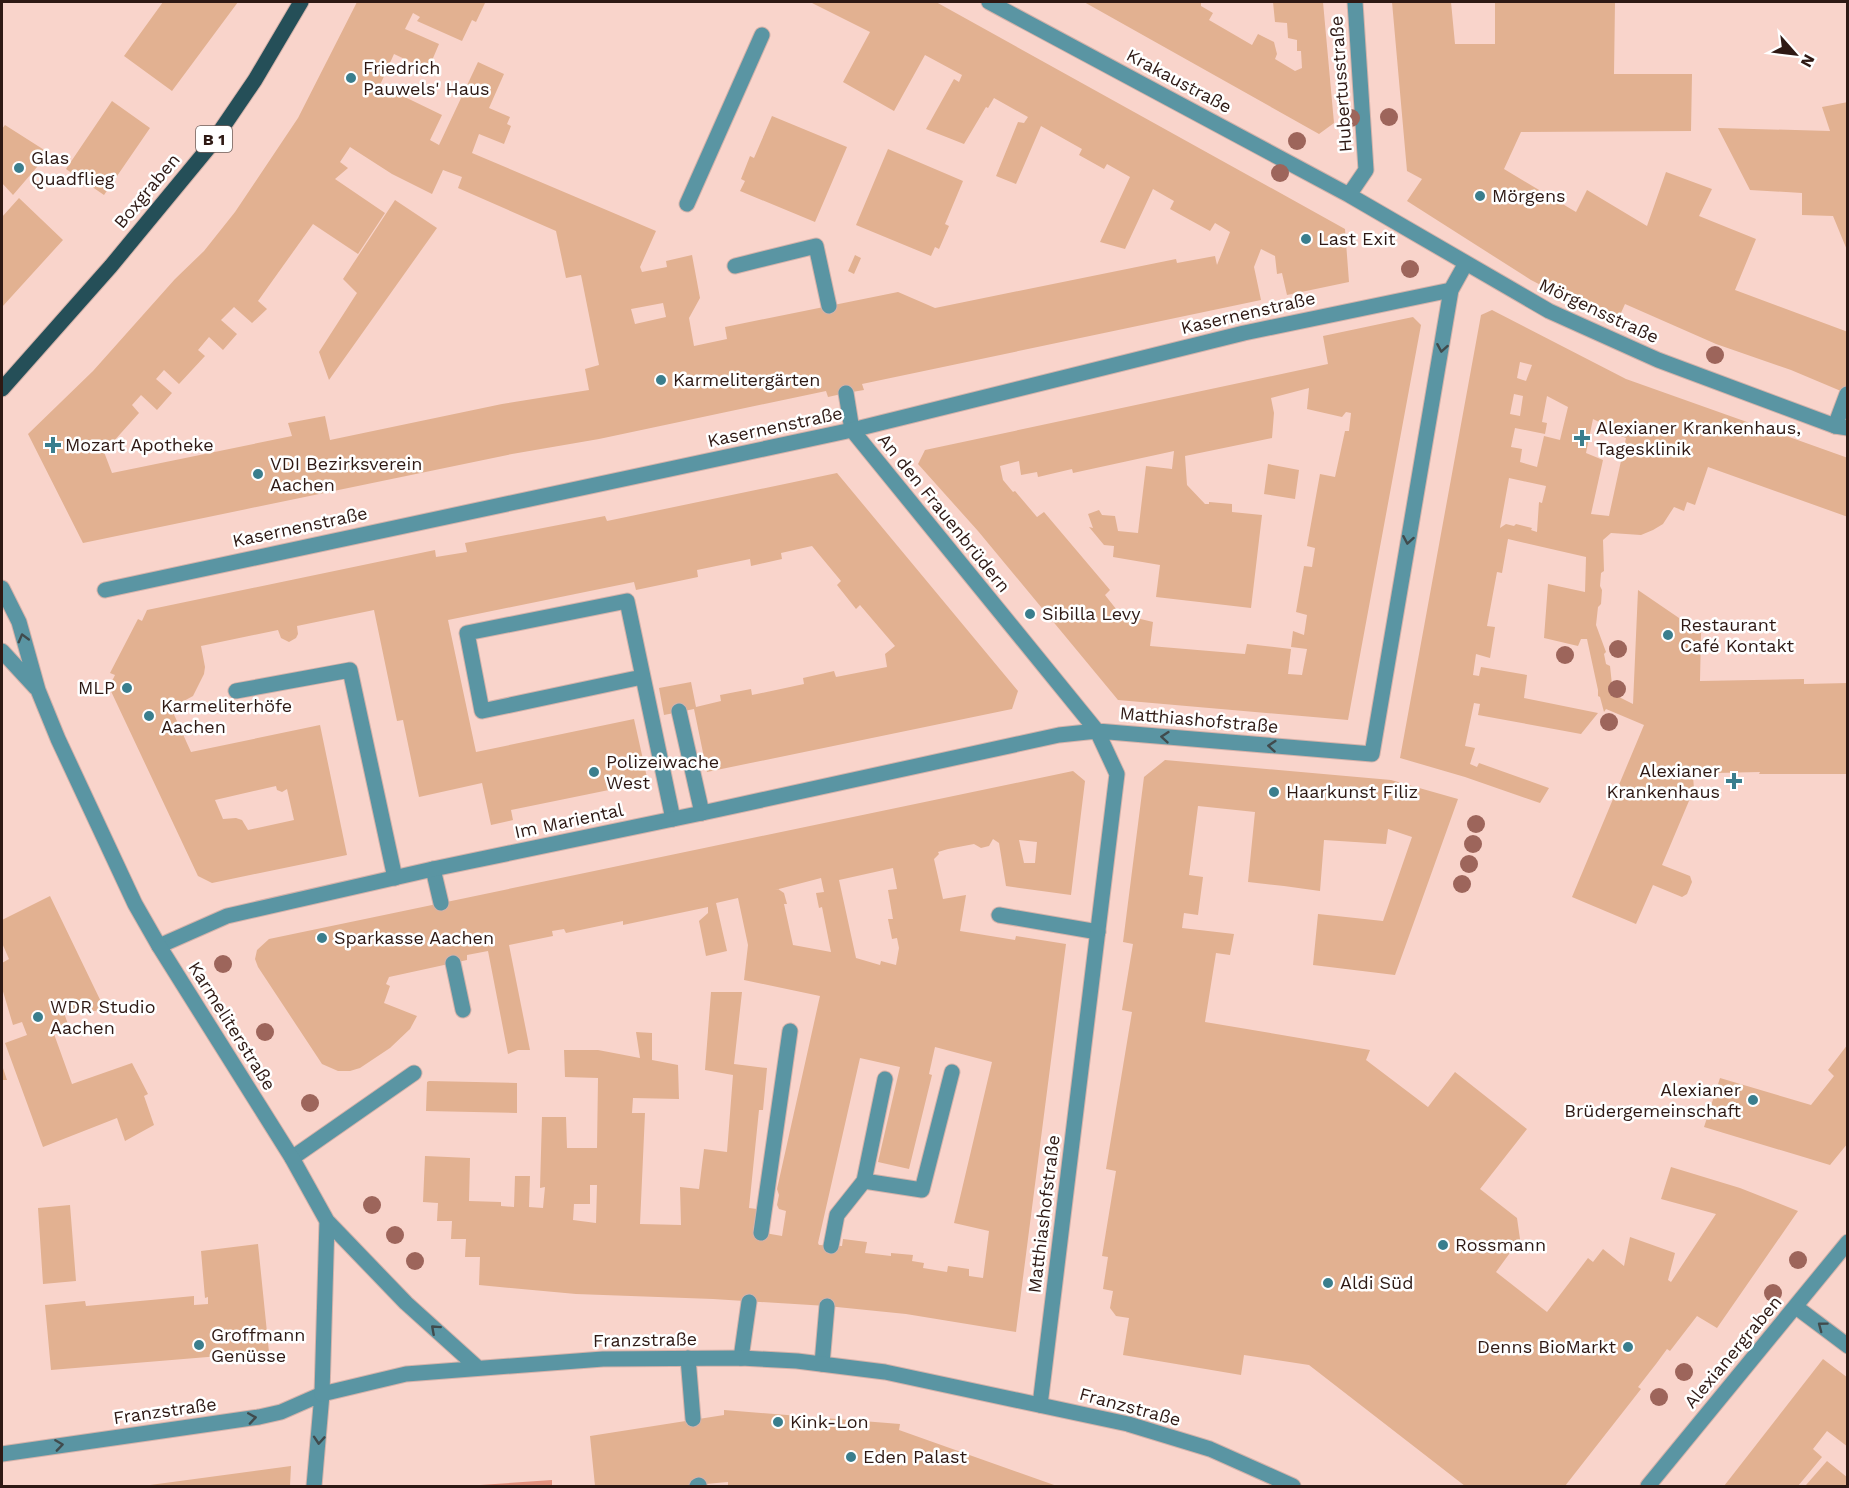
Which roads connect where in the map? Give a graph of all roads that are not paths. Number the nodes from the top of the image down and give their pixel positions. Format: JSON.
{"nodes":[{"id":1,"x":301,"y":2,"type":"edge"},
{"id":2,"x":989,"y":2,"type":"edge"},
{"id":3,"x":1355,"y":2,"type":"edge"},
{"id":4,"x":762,"y":35,"type":"dead end"},
{"id":5,"x":1349,"y":195,"type":"junction"},
{"id":6,"x":687,"y":204,"type":"dead end"},
{"id":7,"x":1466,"y":263,"type":"junction"},
{"id":8,"x":735,"y":266,"type":"dead end"},
{"id":9,"x":1451,"y":290,"type":"junction"},
{"id":10,"x":829,"y":306,"type":"dead end"},
{"id":11,"x":2,"y":389,"type":"edge"},
{"id":12,"x":846,"y":393,"type":"dead end"},
{"id":13,"x":1847,"y":394,"type":"edge"},
{"id":14,"x":1841,"y":427,"type":"edge"},
{"id":15,"x":852,"y":430,"type":"junction"},
{"id":16,"x":2,"y":588,"type":"edge"},
{"id":17,"x":105,"y":590,"type":"dead end"},
{"id":18,"x":2,"y":651,"type":"edge"},
{"id":19,"x":642,"y":677,"type":"junction"},
{"id":20,"x":38,"y":690,"type":"junction"},
{"id":21,"x":236,"y":691,"type":"dead end"},
{"id":22,"x":679,"y":711,"type":"dead end"},
{"id":23,"x":1097,"y":731,"type":"junction"},
{"id":24,"x":702,"y":813,"type":"junction"},
{"id":25,"x":673,"y":819,"type":"junction"},
{"id":26,"x":433,"y":869,"type":"junction"},
{"id":27,"x":395,"y":878,"type":"junction"},
{"id":28,"x":441,"y":903,"type":"dead end"},
{"id":29,"x":999,"y":915,"type":"dead end"},
{"id":30,"x":1098,"y":932,"type":"junction"},
{"id":31,"x":159,"y":946,"type":"junction"},
{"id":32,"x":453,"y":963,"type":"dead end"},
{"id":33,"x":463,"y":1010,"type":"dead end"},
{"id":34,"x":790,"y":1031,"type":"dead end"},
{"id":35,"x":952,"y":1072,"type":"dead end"},
{"id":36,"x":414,"y":1073,"type":"dead end"},
{"id":37,"x":885,"y":1079,"type":"dead end"},
{"id":38,"x":292,"y":1158,"type":"junction"},
{"id":39,"x":864,"y":1181,"type":"junction"},
{"id":40,"x":327,"y":1221,"type":"junction"},
{"id":41,"x":761,"y":1233,"type":"dead end"},
{"id":42,"x":1848,"y":1242,"type":"edge"},
{"id":43,"x":831,"y":1246,"type":"dead end"},
{"id":44,"x":749,"y":1302,"type":"dead end"},
{"id":45,"x":827,"y":1306,"type":"dead end"},
{"id":46,"x":1796,"y":1307,"type":"junction"},
{"id":47,"x":1848,"y":1346,"type":"edge"},
{"id":48,"x":688,"y":1358,"type":"junction"},
{"id":49,"x":741,"y":1358,"type":"junction"},
{"id":50,"x":822,"y":1364,"type":"junction"},
{"id":51,"x":478,"y":1368,"type":"junction"},
{"id":52,"x":322,"y":1394,"type":"junction"},
{"id":53,"x":1040,"y":1405,"type":"junction"},
{"id":54,"x":693,"y":1419,"type":"dead end"},
{"id":55,"x":2,"y":1454,"type":"edge"},
{"id":56,"x":1287,"y":1485,"type":"edge"},
{"id":57,"x":315,"y":1486,"type":"edge"},
{"id":58,"x":1648,"y":1486,"type":"edge"}],
"edges":[{"from":1,"to":11,"type":"main road","name":"Boxgraben","number":"B 1"},
{"from":2,"to":5,"type":"street","name":"Krakaustraße"},
{"from":3,"to":5,"type":"street","name":"Hubertusstraße"},
{"from":4,"to":6,"type":"street"},
{"from":5,"to":7,"type":"street","name":"Mörgensstraße"},
{"from":7,"to":9,"type":"street","name":"Matthiashofstraße"},
{"from":7,"to":14,"type":"street","name":"Mörgensstraße"},
{"from":8,"to":10,"type":"street"},
{"from":9,"to":15,"type":"street","name":"Kasernenstraße"},
{"from":9,"to":23,"type":"street","name":"Matthiashofstraße","one_way":true},
{"from":12,"to":15,"type":"street"},
{"from":13,"to":14,"type":"street"},
{"from":15,"to":17,"type":"street","name":"Kasernenstraße"},
{"from":15,"to":23,"type":"street","name":"An den Frauenbrüdern"},
{"from":20,"to":16,"type":"street","name":"Karmeliterstraße","one_way":true},
{"from":18,"to":20,"type":"street","name":"Karmeliterstraße"},
{"from":19,"to":19,"type":"street"},
{"from":19,"to":25,"type":"street"},
{"from":20,"to":31,"type":"street","name":"Karmeliterstraße"},
{"from":21,"to":27,"type":"street"},
{"from":22,"to":24,"type":"street"},
{"from":23,"to":24,"type":"street","name":"Im Mariental"},
{"from":23,"to":30,"type":"street","name":"Matthiashofstraße"},
{"from":24,"to":25,"type":"street","name":"Im Mariental"},
{"from":25,"to":26,"type":"street","name":"Im Mariental"},
{"from":26,"to":27,"type":"street","name":"Im Mariental"},
{"from":26,"to":28,"type":"street"},
{"from":27,"to":31,"type":"street","name":"Im Mariental"},
{"from":29,"to":30,"type":"street"},
{"from":30,"to":53,"type":"street","name":"Matthiashofstraße"},
{"from":31,"to":38,"type":"street","name":"Karmeliterstraße"},
{"from":32,"to":33,"type":"street"},
{"from":34,"to":41,"type":"street"},
{"from":35,"to":39,"type":"street"},
{"from":36,"to":38,"type":"street"},
{"from":37,"to":39,"type":"street"},
{"from":38,"to":40,"type":"street","name":"Karmeliterstraße"},
{"from":39,"to":43,"type":"street"},
{"from":51,"to":40,"type":"street","name":"Karmeliterstraße","one_way":true},
{"from":40,"to":52,"type":"street"},
{"from":42,"to":46,"type":"street","name":"Alexianergraben"},
{"from":44,"to":49,"type":"street"},
{"from":45,"to":50,"type":"street"},
{"from":47,"to":46,"type":"street","one_way":true},
{"from":46,"to":58,"type":"street","name":"Alexianergraben"},
{"from":48,"to":49,"type":"street","name":"Franzstraße"},
{"from":48,"to":51,"type":"street","name":"Franzstraße"},
{"from":48,"to":54,"type":"street"},
{"from":49,"to":50,"type":"street","name":"Franzstraße"},
{"from":50,"to":53,"type":"street","name":"Franzstraße"},
{"from":51,"to":52,"type":"street","name":"Franzstraße"},
{"from":55,"to":52,"type":"street","name":"Franzstraße","one_way":true},
{"from":52,"to":57,"type":"street","one_way":true},
{"from":53,"to":56,"type":"street","name":"Franzstraße"}]}
